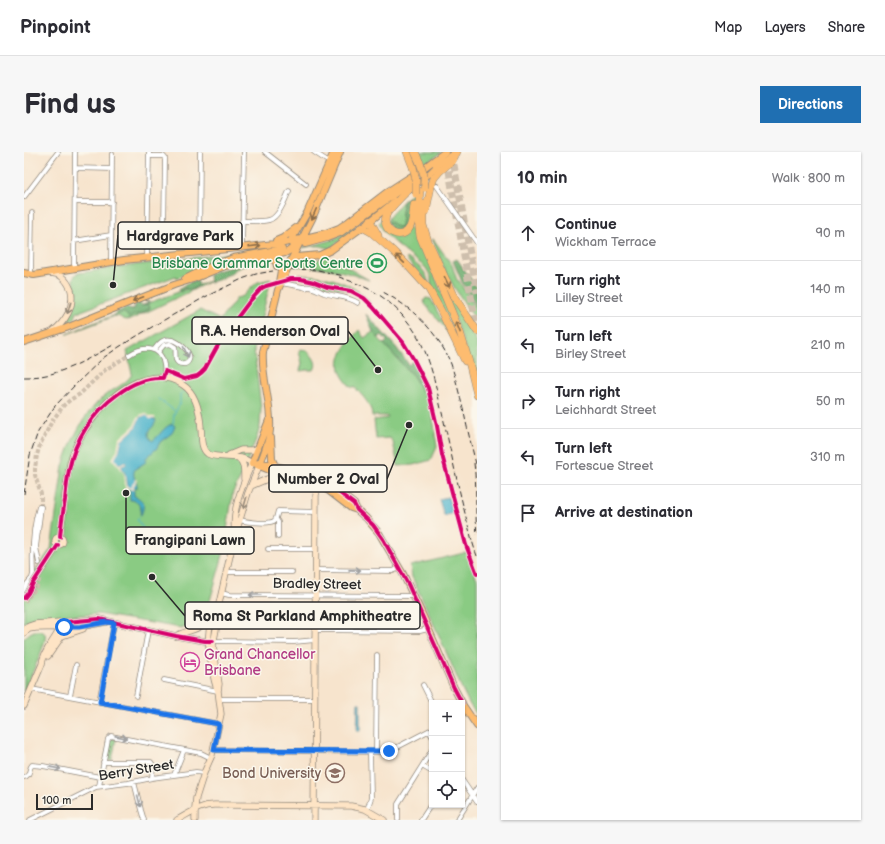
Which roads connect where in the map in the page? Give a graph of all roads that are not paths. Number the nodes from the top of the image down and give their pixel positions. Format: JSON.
{"nodes":[{"id":1,"x":58,"y":152,"type":"edge"},
{"id":2,"x":75,"y":152,"type":"edge"},
{"id":3,"x":200,"y":152,"type":"edge"},
{"id":4,"x":244,"y":152,"type":"edge"},
{"id":5,"x":264,"y":152,"type":"edge"},
{"id":6,"x":314,"y":152,"type":"edge"},
{"id":7,"x":334,"y":152,"type":"edge"},
{"id":8,"x":340,"y":152,"type":"edge"},
{"id":9,"x":408,"y":152,"type":"edge"},
{"id":10,"x":415,"y":152,"type":"edge"},
{"id":11,"x":445,"y":152,"type":"edge"},
{"id":12,"x":456,"y":152,"type":"edge"},
{"id":13,"x":112,"y":154,"type":"dead end"},
{"id":14,"x":149,"y":154,"type":"edge"},
{"id":15,"x":329,"y":162,"type":"junction"},
{"id":16,"x":439,"y":164,"type":"junction"},
{"id":17,"x":417,"y":165,"type":"junction"},
{"id":18,"x":75,"y":168,"type":"junction"},
{"id":19,"x":112,"y":169,"type":"junction"},
{"id":20,"x":306,"y":184,"type":"dead end"},
{"id":21,"x":437,"y":186,"type":"dead end"},
{"id":22,"x":289,"y":191,"type":"dead end"},
{"id":23,"x":420,"y":191,"type":"junction"},
{"id":24,"x":406,"y":192,"type":"junction"},
{"id":25,"x":24,"y":197,"type":"edge"},
{"id":26,"x":74,"y":202,"type":"junction"},
{"id":27,"x":112,"y":202,"type":"junction"},
{"id":28,"x":364,"y":212,"type":"junction"},
{"id":29,"x":32,"y":213,"type":"dead end"},
{"id":30,"x":242,"y":220,"type":"junction"},
{"id":31,"x":423,"y":220,"type":"junction"},
{"id":32,"x":370,"y":221,"type":"junction"},
{"id":33,"x":300,"y":226,"type":"junction"},
{"id":34,"x":349,"y":227,"type":"junction"},
{"id":35,"x":362,"y":227,"type":"junction"},
{"id":36,"x":164,"y":232,"type":"dead end"},
{"id":37,"x":111,"y":235,"type":"junction"},
{"id":38,"x":74,"y":241,"type":"junction"},
{"id":39,"x":303,"y":241,"type":"junction"},
{"id":40,"x":291,"y":242,"type":"junction"},
{"id":41,"x":383,"y":242,"type":"junction"},
{"id":42,"x":477,"y":243,"type":"edge"},
{"id":43,"x":268,"y":244,"type":"junction"},
{"id":44,"x":242,"y":247,"type":"junction"},
{"id":45,"x":284,"y":251,"type":"junction"},
{"id":46,"x":199,"y":252,"type":"junction"},
{"id":47,"x":267,"y":257,"type":"junction"},
{"id":48,"x":147,"y":258,"type":"junction"},
{"id":49,"x":111,"y":262,"type":"junction"},
{"id":50,"x":284,"y":264,"type":"junction"},
{"id":51,"x":74,"y":268,"type":"junction"},
{"id":52,"x":48,"y":273,"type":"junction"},
{"id":53,"x":27,"y":274,"type":"edge"},
{"id":54,"x":174,"y":285,"type":"junction"},
{"id":55,"x":278,"y":286,"type":"junction"},
{"id":56,"x":454,"y":295,"type":"junction"},
{"id":57,"x":358,"y":303,"type":"dead end"},
{"id":58,"x":477,"y":324,"type":"edge"},
{"id":59,"x":477,"y":331,"type":"edge"},
{"id":60,"x":50,"y":333,"type":"junction"},
{"id":61,"x":24,"y":342,"type":"edge"},
{"id":62,"x":156,"y":351,"type":"junction"},
{"id":63,"x":129,"y":355,"type":"tunnel mouth"},
{"id":64,"x":163,"y":378,"type":"junction"},
{"id":65,"x":477,"y":393,"type":"edge"},
{"id":66,"x":270,"y":417,"type":"junction"},
{"id":67,"x":270,"y":431,"type":"junction"},
{"id":68,"x":258,"y":448,"type":"junction"},
{"id":69,"x":227,"y":456,"type":"junction"},
{"id":70,"x":235,"y":457,"type":"junction"},
{"id":71,"x":252,"y":463,"type":"junction"},
{"id":72,"x":260,"y":464,"type":"junction"},
{"id":73,"x":275,"y":466,"type":"junction"},
{"id":74,"x":284,"y":474,"type":"junction"},
{"id":75,"x":244,"y":483,"type":"junction"},
{"id":76,"x":322,"y":483,"type":"junction"},
{"id":77,"x":251,"y":486,"type":"junction"},
{"id":78,"x":316,"y":512,"type":"junction"},
{"id":79,"x":276,"y":519,"type":"junction"},
{"id":80,"x":240,"y":520,"type":"junction"},
{"id":81,"x":235,"y":534,"type":"junction"},
{"id":82,"x":278,"y":537,"type":"dead end"},
{"id":83,"x":268,"y":549,"type":"dead end"},
{"id":84,"x":316,"y":549,"type":"junction"},
{"id":85,"x":39,"y":563,"type":"tunnel mouth"},
{"id":86,"x":400,"y":568,"type":"junction"},
{"id":87,"x":316,"y":570,"type":"junction"},
{"id":88,"x":226,"y":572,"type":"junction"},
{"id":89,"x":292,"y":572,"type":"dead end"},
{"id":90,"x":24,"y":592,"type":"edge"},
{"id":91,"x":221,"y":593,"type":"junction"},
{"id":92,"x":316,"y":596,"type":"junction"},
{"id":93,"x":414,"y":596,"type":"junction"},
{"id":94,"x":24,"y":598,"type":"edge"},
{"id":95,"x":218,"y":608,"type":"junction"},
{"id":96,"x":212,"y":617,"type":"junction"},
{"id":97,"x":107,"y":622,"type":"junction"},
{"id":98,"x":114,"y":623,"type":"junction"},
{"id":99,"x":64,"y":624,"type":"junction"},
{"id":100,"x":90,"y":625,"type":"junction"},
{"id":101,"x":44,"y":628,"type":"junction"},
{"id":102,"x":24,"y":629,"type":"edge"},
{"id":103,"x":428,"y":629,"type":"junction"},
{"id":104,"x":148,"y":630,"type":"junction"},
{"id":105,"x":315,"y":630,"type":"junction"},
{"id":106,"x":24,"y":633,"type":"edge"},
{"id":107,"x":62,"y":636,"type":"junction"},
{"id":108,"x":176,"y":636,"type":"junction"},
{"id":109,"x":315,"y":640,"type":"junction"},
{"id":110,"x":211,"y":641,"type":"junction"},
{"id":111,"x":50,"y":643,"type":"junction"},
{"id":112,"x":377,"y":655,"type":"dead end"},
{"id":113,"x":42,"y":664,"type":"junction"},
{"id":114,"x":76,"y":665,"type":"dead end"},
{"id":115,"x":164,"y":680,"type":"dead end"},
{"id":116,"x":423,"y":685,"type":"dead end"},
{"id":117,"x":31,"y":689,"type":"junction"},
{"id":118,"x":218,"y":691,"type":"junction"},
{"id":119,"x":70,"y":696,"type":"junction"},
{"id":120,"x":136,"y":696,"type":"dead end"},
{"id":121,"x":219,"y":699,"type":"junction"},
{"id":122,"x":315,"y":699,"type":"junction"},
{"id":123,"x":430,"y":700,"type":"edge"},
{"id":124,"x":460,"y":700,"type":"edge"},
{"id":125,"x":100,"y":702,"type":"junction"},
{"id":126,"x":24,"y":706,"type":"edge"},
{"id":127,"x":465,"y":713,"type":"edge"},
{"id":128,"x":219,"y":724,"type":"junction"},
{"id":129,"x":477,"y":726,"type":"edge"},
{"id":130,"x":429,"y":731,"type":"edge"},
{"id":131,"x":184,"y":750,"type":"junction"},
{"id":132,"x":214,"y":750,"type":"junction"},
{"id":133,"x":314,"y":751,"type":"junction"},
{"id":134,"x":370,"y":752,"type":"junction"},
{"id":135,"x":376,"y":752,"type":"junction"},
{"id":136,"x":429,"y":755,"type":"edge"},
{"id":137,"x":211,"y":758,"type":"junction"},
{"id":138,"x":103,"y":762,"type":"junction"},
{"id":139,"x":422,"y":766,"type":"junction"},
{"id":140,"x":429,"y":770,"type":"edge"},
{"id":141,"x":204,"y":773,"type":"junction"},
{"id":142,"x":174,"y":775,"type":"junction"},
{"id":143,"x":24,"y":777,"type":"edge"},
{"id":144,"x":100,"y":777,"type":"junction"},
{"id":145,"x":152,"y":778,"type":"junction"},
{"id":146,"x":134,"y":782,"type":"junction"},
{"id":147,"x":465,"y":785,"type":"edge"},
{"id":148,"x":99,"y":786,"type":"junction"},
{"id":149,"x":477,"y":788,"type":"edge"},
{"id":150,"x":472,"y":796,"type":"junction"},
{"id":151,"x":477,"y":802,"type":"edge"},
{"id":152,"x":314,"y":805,"type":"junction"},
{"id":153,"x":465,"y":805,"type":"edge"},
{"id":154,"x":430,"y":808,"type":"edge"},
{"id":155,"x":463,"y":808,"type":"edge"},
{"id":156,"x":195,"y":810,"type":"junction"},
{"id":157,"x":367,"y":810,"type":"junction"},
{"id":158,"x":30,"y":820,"type":"edge"},
{"id":159,"x":144,"y":820,"type":"edge"},
{"id":160,"x":177,"y":820,"type":"edge"},
{"id":161,"x":195,"y":820,"type":"edge"},
{"id":162,"x":314,"y":820,"type":"edge"},
{"id":163,"x":384,"y":820,"type":"edge"},
{"id":164,"x":398,"y":820,"type":"edge"},
{"id":165,"x":422,"y":820,"type":"edge"},
{"id":166,"x":457,"y":820,"type":"edge"}],
"edges":[{"from":1,"to":25,"type":"street"},
{"from":2,"to":18,"type":"street"},
{"from":3,"to":46,"type":"street"},
{"from":4,"to":30,"type":"street"},
{"from":5,"to":20,"type":"street"},
{"from":6,"to":15,"type":"street"},
{"from":7,"to":15,"type":"main road"},
{"from":8,"to":39,"type":"main road","one_way":true},
{"from":9,"to":17,"type":"highway"},
{"from":10,"to":17,"type":"highway"},
{"from":11,"to":28,"type":"main road"},
{"from":12,"to":16,"type":"main road"},
{"from":12,"to":31,"type":"highway"},
{"from":13,"to":19,"type":"street"},
{"from":14,"to":36,"type":"street"},
{"from":14,"to":48,"type":"street"},
{"from":15,"to":33,"type":"main road"},
{"from":16,"to":24,"type":"main road"},
{"from":16,"to":28,"type":"main road"},
{"from":17,"to":23,"type":"highway","bridge":true},
{"from":18,"to":19,"type":"street"},
{"from":18,"to":26,"type":"street"},
{"from":19,"to":27,"type":"street"},
{"from":21,"to":42,"type":"street"},
{"from":22,"to":30,"type":"street"},
{"from":23,"to":24,"type":"highway"},
{"from":23,"to":31,"type":"highway"},
{"from":65,"to":23,"type":"highway","one_way":true},
{"from":24,"to":32,"type":"main road"},
{"from":26,"to":27,"type":"street"},
{"from":26,"to":38,"type":"street"},
{"from":27,"to":37,"type":"street"},
{"from":28,"to":32,"type":"main road"},
{"from":28,"to":34,"type":"main road"},
{"from":28,"to":39,"type":"main road"},
{"from":29,"to":53,"type":"street"},
{"from":30,"to":44,"type":"street"},
{"from":31,"to":56,"type":"highway","one_way":true},
{"from":32,"to":35,"type":"main road"},
{"from":32,"to":41,"type":"highway"},
{"from":33,"to":40,"type":"main road"},
{"from":33,"to":43,"type":"main road"},
{"from":34,"to":35,"type":"main road"},
{"from":34,"to":39,"type":"main road"},
{"from":35,"to":41,"type":"highway"},
{"from":35,"to":50,"type":"main road"},
{"from":37,"to":38,"type":"street"},
{"from":37,"to":49,"type":"street"},
{"from":38,"to":51,"type":"street"},
{"from":39,"to":40,"type":"main road"},
{"from":39,"to":45,"type":"main road"},
{"from":39,"to":50,"type":"main road"},
{"from":40,"to":43,"type":"main road"},
{"from":40,"to":45,"type":"main road"},
{"from":65,"to":41,"type":"highway","one_way":true},
{"from":44,"to":43,"type":"main road","one_way":true},
{"from":44,"to":46,"type":"main road"},
{"from":45,"to":47,"type":"main road"},
{"from":45,"to":50,"type":"main road"},
{"from":45,"to":54,"type":"main road"},
{"from":46,"to":48,"type":"main road"},
{"from":47,"to":50,"type":"main road"},
{"from":47,"to":54,"type":"main road"},
{"from":48,"to":49,"type":"main road"},
{"from":49,"to":51,"type":"main road"},
{"from":50,"to":55,"type":"main road","bridge":true},
{"from":50,"to":55,"type":"main road"},
{"from":51,"to":52,"type":"main road"},
{"from":52,"to":53,"type":"main road"},
{"from":52,"to":60,"type":"main road","one_way":true},
{"from":54,"to":60,"type":"main road","one_way":true},
{"from":55,"to":57,"type":"street"},
{"from":55,"to":66,"type":"main road"},
{"from":56,"to":58,"type":"highway"},
{"from":56,"to":59,"type":"highway"},
{"from":60,"to":61,"type":"main road"},
{"from":62,"to":62,"type":"street","one_way":true},
{"from":62,"to":63,"type":"street"},
{"from":62,"to":64,"type":"street"},
{"from":64,"to":69,"type":"main road"},
{"from":64,"to":94,"type":"main road","bridge":true},
{"from":66,"to":67,"type":"main road"},
{"from":66,"to":68,"type":"main road"},
{"from":67,"to":72,"type":"main road"},
{"from":67,"to":73,"type":"main road"},
{"from":68,"to":69,"type":"main road"},
{"from":68,"to":71,"type":"main road"},
{"from":69,"to":70,"type":"main road"},
{"from":70,"to":71,"type":"main road"},
{"from":70,"to":75,"type":"main road"},
{"from":71,"to":72,"type":"main road"},
{"from":71,"to":75,"type":"main road"},
{"from":72,"to":73,"type":"main road"},
{"from":72,"to":74,"type":"main road"},
{"from":72,"to":77,"type":"main road"},
{"from":73,"to":76,"type":"main road"},
{"from":74,"to":76,"type":"main road"},
{"from":74,"to":77,"type":"main road"},
{"from":75,"to":81,"type":"main road"},
{"from":76,"to":78,"type":"main road"},
{"from":76,"to":86,"type":"main road"},
{"from":77,"to":80,"type":"main road","one_way":true},
{"from":78,"to":79,"type":"street"},
{"from":78,"to":84,"type":"main road"},
{"from":79,"to":80,"type":"street"},
{"from":79,"to":82,"type":"street"},
{"from":80,"to":81,"type":"main road"},
{"from":81,"to":88,"type":"main road"},
{"from":83,"to":84,"type":"street"},
{"from":84,"to":87,"type":"main road"},
{"from":85,"to":90,"type":"street"},
{"from":87,"to":86,"type":"street","one_way":true},
{"from":86,"to":93,"type":"main road"},
{"from":87,"to":92,"type":"main road"},
{"from":88,"to":89,"type":"street"},
{"from":88,"to":91,"type":"main road"},
{"from":92,"to":91,"type":"street","name":"Bradley Street","one_way":true},
{"from":91,"to":95,"type":"main road"},
{"from":92,"to":93,"type":"street","name":"Bradley Street"},
{"from":92,"to":105,"type":"main road"},
{"from":93,"to":103,"type":"main road"},
{"from":95,"to":96,"type":"main road"},
{"from":95,"to":110,"type":"main road"},
{"from":96,"to":108,"type":"main road"},
{"from":96,"to":110,"type":"main road"},
{"from":97,"to":98,"type":"main road"},
{"from":97,"to":99,"type":"main road"},
{"from":97,"to":100,"type":"main road"},
{"from":98,"to":104,"type":"main road"},
{"from":98,"to":125,"type":"street"},
{"from":99,"to":100,"type":"main road"},
{"from":99,"to":101,"type":"main road"},
{"from":99,"to":102,"type":"main road"},
{"from":99,"to":107,"type":"main road"},
{"from":99,"to":111,"type":"main road"},
{"from":100,"to":107,"type":"main road"},
{"from":101,"to":106,"type":"main road"},
{"from":101,"to":111,"type":"main road"},
{"from":103,"to":105,"type":"street"},
{"from":103,"to":124,"type":"main road"},
{"from":104,"to":108,"type":"main road"},
{"from":104,"to":120,"type":"street"},
{"from":105,"to":109,"type":"main road"},
{"from":107,"to":113,"type":"main road"},
{"from":108,"to":110,"type":"main road"},
{"from":109,"to":110,"type":"street"},
{"from":109,"to":122,"type":"main road"},
{"from":110,"to":118,"type":"main road"},
{"from":111,"to":113,"type":"main road"},
{"from":112,"to":135,"type":"street"},
{"from":113,"to":117,"type":"main road"},
{"from":114,"to":119,"type":"street"},
{"from":115,"to":118,"type":"street"},
{"from":116,"to":123,"type":"street"},
{"from":117,"to":119,"type":"street"},
{"from":117,"to":126,"type":"main road"},
{"from":118,"to":121,"type":"main road"},
{"from":119,"to":125,"type":"street"},
{"from":121,"to":122,"type":"street"},
{"from":121,"to":128,"type":"main road"},
{"from":122,"to":133,"type":"main road"},
{"from":125,"to":128,"type":"street"},
{"from":127,"to":129,"type":"main road"},
{"from":128,"to":132,"type":"main road"},
{"from":130,"to":135,"type":"street"},
{"from":131,"to":137,"type":"street"},
{"from":138,"to":131,"type":"street","one_way":true},
{"from":131,"to":142,"type":"street"},
{"from":132,"to":133,"type":"street"},
{"from":132,"to":137,"type":"main road"},
{"from":133,"to":134,"type":"street"},
{"from":133,"to":152,"type":"main road"},
{"from":134,"to":135,"type":"street"},
{"from":134,"to":157,"type":"street"},
{"from":136,"to":139,"type":"street"},
{"from":137,"to":141,"type":"main road"},
{"from":138,"to":144,"type":"street"},
{"from":138,"to":145,"type":"street"},
{"from":139,"to":140,"type":"street"},
{"from":139,"to":164,"type":"street"},
{"from":141,"to":142,"type":"street","name":"Berry Street"},
{"from":141,"to":156,"type":"main road"},
{"from":142,"to":145,"type":"street","name":"Berry Street"},
{"from":143,"to":144,"type":"street","one_way":true},
{"from":144,"to":148,"type":"street"},
{"from":145,"to":146,"type":"street","name":"Berry Street"},
{"from":146,"to":148,"type":"street","name":"Berry Street"},
{"from":146,"to":159,"type":"street","one_way":true},
{"from":147,"to":150,"type":"street"},
{"from":148,"to":158,"type":"street","name":"Berry Street"},
{"from":149,"to":150,"type":"street"},
{"from":150,"to":151,"type":"street"},
{"from":150,"to":153,"type":"street"},
{"from":152,"to":156,"type":"main road"},
{"from":152,"to":157,"type":"main road"},
{"from":152,"to":162,"type":"main road"},
{"from":154,"to":165,"type":"street"},
{"from":155,"to":166,"type":"street"},
{"from":156,"to":160,"type":"main road"},
{"from":156,"to":161,"type":"main road"},
{"from":157,"to":163,"type":"main road"}]}
